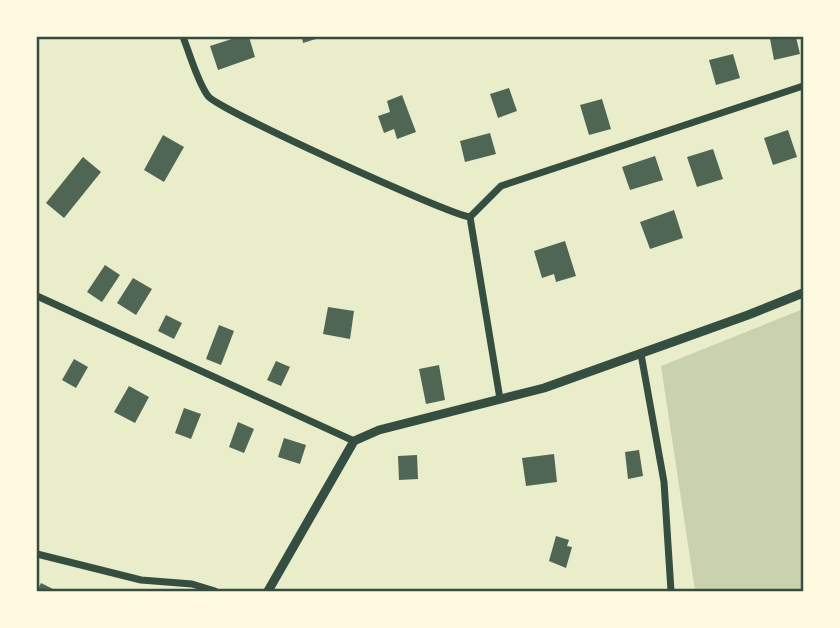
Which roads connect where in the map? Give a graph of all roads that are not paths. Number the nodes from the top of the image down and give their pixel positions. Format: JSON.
{"nodes":[{"id":1,"x":183,"y":37,"type":"edge"},
{"id":2,"x":803,"y":86,"type":"edge"},
{"id":3,"x":470,"y":217,"type":"junction"},
{"id":4,"x":803,"y":293,"type":"edge"},
{"id":5,"x":37,"y":296,"type":"edge"},
{"id":6,"x":640,"y":354,"type":"junction"},
{"id":7,"x":500,"y":399,"type":"junction"},
{"id":8,"x":354,"y":441,"type":"junction"},
{"id":9,"x":37,"y":554,"type":"edge"},
{"id":10,"x":215,"y":591,"type":"edge"},
{"id":11,"x":268,"y":591,"type":"edge"},
{"id":12,"x":671,"y":591,"type":"edge"}],
"edges":[{"from":1,"to":3,"type":"street"},
{"from":2,"to":3,"type":"street"},
{"from":3,"to":7,"type":"street"},
{"from":4,"to":6,"type":"street"},
{"from":5,"to":8,"type":"street"},
{"from":6,"to":7,"type":"street"},
{"from":6,"to":12,"type":"street"},
{"from":7,"to":8,"type":"street"},
{"from":8,"to":11,"type":"street"},
{"from":9,"to":10,"type":"street"}]}
